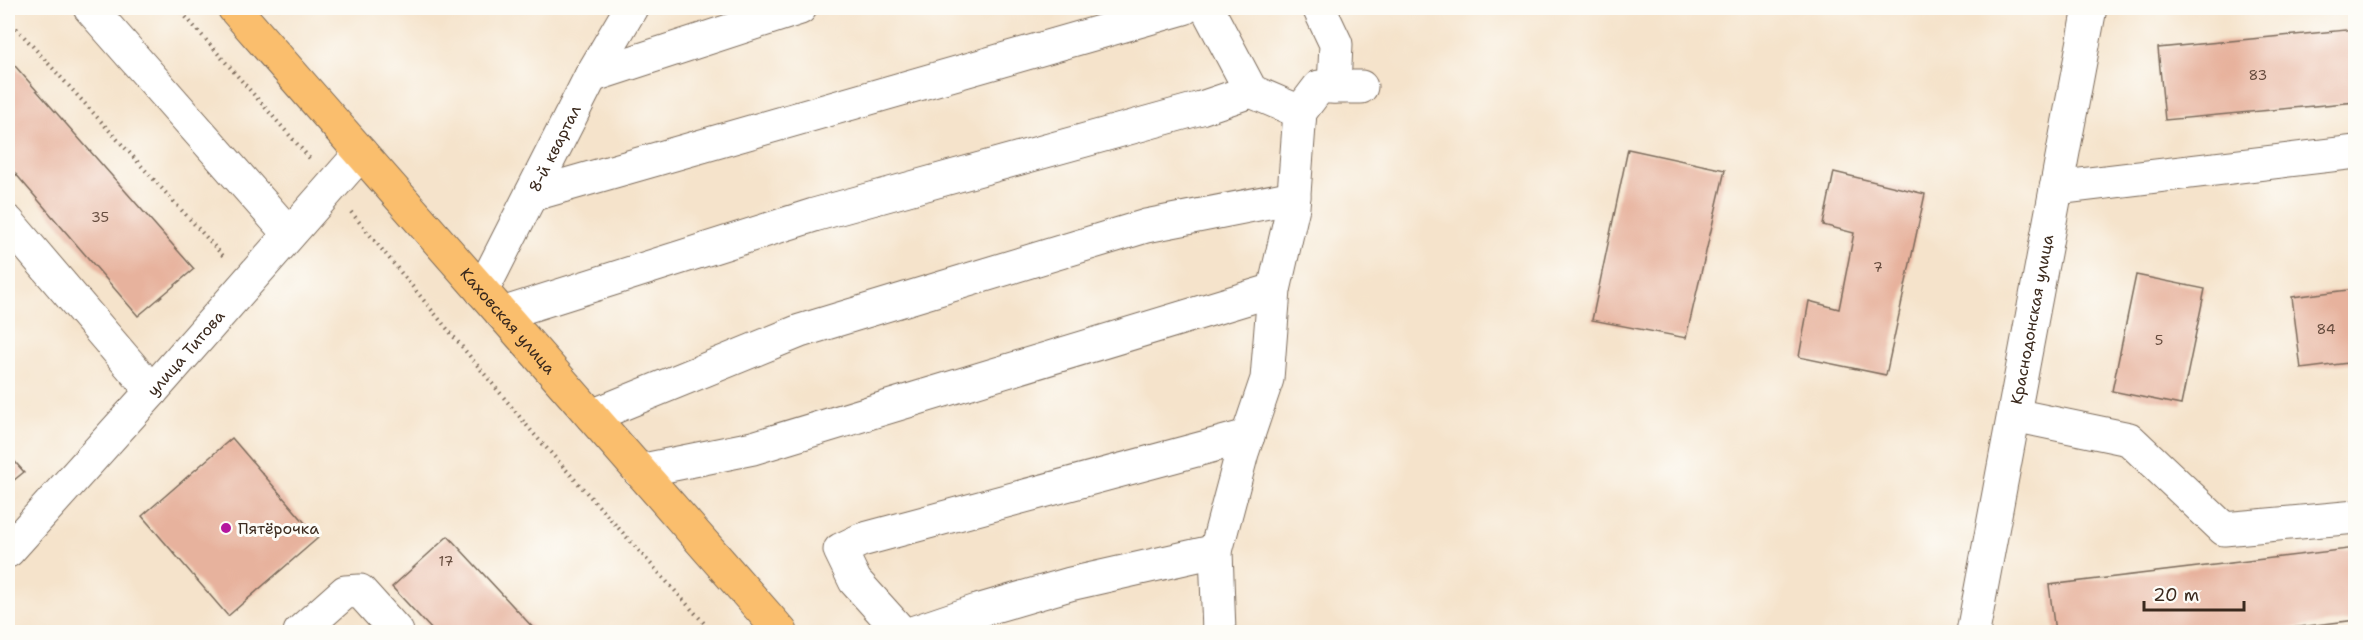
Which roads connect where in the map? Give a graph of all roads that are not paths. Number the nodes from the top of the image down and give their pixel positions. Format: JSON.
{"nodes":[{"id":1,"x":90,"y":8,"type":"edge"},
{"id":2,"x":234,"y":8,"type":"edge"},
{"id":3,"x":631,"y":8,"type":"edge"},
{"id":4,"x":800,"y":8,"type":"edge"},
{"id":5,"x":1184,"y":8,"type":"edge"},
{"id":6,"x":1207,"y":8,"type":"edge"},
{"id":7,"x":1319,"y":8,"type":"edge"},
{"id":8,"x":2090,"y":8,"type":"edge"},
{"id":9,"x":591,"y":76,"type":"junction"},
{"id":10,"x":1251,"y":91,"type":"junction"},
{"id":11,"x":1300,"y":112,"type":"junction"},
{"id":12,"x":2355,"y":152,"type":"edge"},
{"id":13,"x":361,"y":153,"type":"junction"},
{"id":14,"x":2056,"y":188,"type":"junction"},
{"id":15,"x":531,"y":195,"type":"junction"},
{"id":16,"x":1294,"y":196,"type":"junction"},
{"id":17,"x":8,"y":222,"type":"edge"},
{"id":18,"x":289,"y":234,"type":"junction"},
{"id":19,"x":1274,"y":290,"type":"junction"},
{"id":20,"x":492,"y":303,"type":"junction"},
{"id":21,"x":152,"y":391,"type":"junction"},
{"id":22,"x":2014,"y":415,"type":"junction"},
{"id":23,"x":592,"y":416,"type":"junction"},
{"id":24,"x":1248,"y":436,"type":"junction"},
{"id":25,"x":639,"y":471,"type":"junction"},
{"id":26,"x":2355,"y":517,"type":"edge"},
{"id":27,"x":8,"y":551,"type":"edge"},
{"id":28,"x":1215,"y":551,"type":"junction"},
{"id":29,"x":300,"y":633,"type":"edge"},
{"id":30,"x":397,"y":633,"type":"edge"},
{"id":31,"x":781,"y":633,"type":"edge"},
{"id":32,"x":901,"y":633,"type":"edge"},
{"id":33,"x":915,"y":633,"type":"edge"},
{"id":34,"x":1219,"y":633,"type":"edge"},
{"id":35,"x":1973,"y":633,"type":"edge"}],
"edges":[{"from":1,"to":18,"type":"street"},
{"from":2,"to":13,"type":"main road","name":"Каховская улица"},
{"from":3,"to":9,"type":"street","name":"8-й квартал"},
{"from":4,"to":9,"type":"street"},
{"from":5,"to":15,"type":"street"},
{"from":6,"to":10,"type":"street"},
{"from":7,"to":11,"type":"street"},
{"from":8,"to":14,"type":"street","name":"Краснодонская улица"},
{"from":9,"to":15,"type":"street","name":"8-й квартал"},
{"from":10,"to":11,"type":"street"},
{"from":10,"to":20,"type":"street"},
{"from":11,"to":16,"type":"street"},
{"from":12,"to":14,"type":"street"},
{"from":13,"to":18,"type":"street","name":"улица Титова"},
{"from":13,"to":20,"type":"main road","name":"Каховская улица"},
{"from":14,"to":22,"type":"street","name":"Краснодонская улица"},
{"from":15,"to":20,"type":"street","name":"8-й квартал"},
{"from":16,"to":19,"type":"street"},
{"from":16,"to":23,"type":"street"},
{"from":17,"to":21,"type":"street"},
{"from":18,"to":21,"type":"street","name":"улица Титова"},
{"from":19,"to":24,"type":"street"},
{"from":19,"to":25,"type":"street"},
{"from":20,"to":23,"type":"main road","name":"Каховская улица"},
{"from":21,"to":27,"type":"street","name":"улица Титова"},
{"from":22,"to":26,"type":"street"},
{"from":22,"to":35,"type":"street","name":"Краснодонская улица"},
{"from":23,"to":25,"type":"main road","name":"Каховская улица"},
{"from":24,"to":28,"type":"street"},
{"from":24,"to":32,"type":"street"},
{"from":25,"to":31,"type":"main road","name":"Каховская улица"},
{"from":28,"to":33,"type":"street"},
{"from":28,"to":34,"type":"street"},
{"from":29,"to":30,"type":"street"}]}
